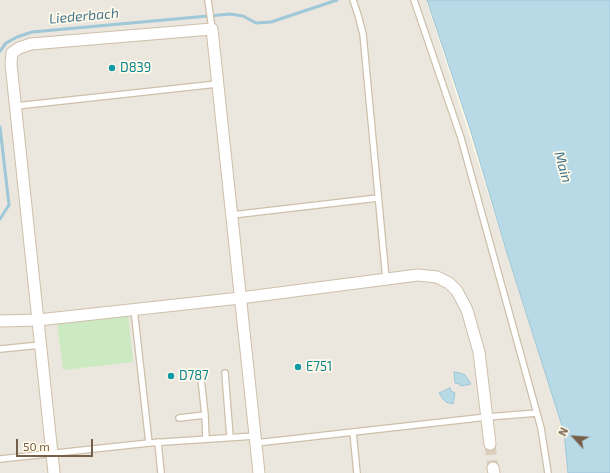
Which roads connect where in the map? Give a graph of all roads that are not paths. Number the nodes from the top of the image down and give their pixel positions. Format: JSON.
{"nodes":[{"id":1,"x":353,"y":0,"type":"edge"},
{"id":2,"x":414,"y":0,"type":"edge"},
{"id":3,"x":208,"y":2,"type":"edge"},
{"id":4,"x":212,"y":29,"type":"junction"},
{"id":5,"x":217,"y":84,"type":"junction"},
{"id":6,"x":16,"y":106,"type":"junction"},
{"id":7,"x":378,"y":198,"type":"junction"},
{"id":8,"x":232,"y":215,"type":"junction"},
{"id":9,"x":386,"y":279,"type":"junction"},
{"id":10,"x":240,"y":298,"type":"junction"},
{"id":11,"x":134,"y":309,"type":"junction"},
{"id":12,"x":38,"y":320,"type":"junction"},
{"id":13,"x":0,"y":321,"type":"edge"},
{"id":14,"x":41,"y":345,"type":"junction"},
{"id":15,"x":0,"y":349,"type":"edge"},
{"id":16,"x":225,"y":373,"type":"dead end"},
{"id":17,"x":201,"y":379,"type":"dead end"},
{"id":18,"x":537,"y":413,"type":"junction"},
{"id":19,"x":205,"y":415,"type":"junction"},
{"id":20,"x":487,"y":417,"type":"junction"},
{"id":21,"x":179,"y":418,"type":"dead end"},
{"id":22,"x":353,"y":432,"type":"junction"},
{"id":23,"x":230,"y":437,"type":"junction"},
{"id":24,"x":206,"y":439,"type":"junction"},
{"id":25,"x":256,"y":439,"type":"junction"},
{"id":26,"x":158,"y":442,"type":"junction"},
{"id":27,"x":149,"y":443,"type":"junction"},
{"id":28,"x":490,"y":444,"type":"tunnel mouth"},
{"id":29,"x":52,"y":454,"type":"junction"},
{"id":30,"x":0,"y":459,"type":"edge"},
{"id":31,"x":54,"y":473,"type":"edge"},
{"id":32,"x":160,"y":473,"type":"edge"},
{"id":33,"x":259,"y":473,"type":"edge"},
{"id":34,"x":357,"y":473,"type":"edge"},
{"id":35,"x":548,"y":473,"type":"edge"}],
"edges":[{"from":1,"to":7,"type":"lane"},
{"from":2,"to":18,"type":"lane"},
{"from":3,"to":4,"type":"lane"},
{"from":4,"to":5,"type":"street"},
{"from":4,"to":6,"type":"street"},
{"from":5,"to":6,"type":"lane"},
{"from":5,"to":8,"type":"street"},
{"from":6,"to":12,"type":"street"},
{"from":7,"to":8,"type":"lane"},
{"from":7,"to":9,"type":"lane"},
{"from":8,"to":10,"type":"street"},
{"from":9,"to":10,"type":"street"},
{"from":9,"to":20,"type":"street"},
{"from":10,"to":11,"type":"street"},
{"from":10,"to":25,"type":"street"},
{"from":11,"to":12,"type":"street"},
{"from":11,"to":27,"type":"lane"},
{"from":12,"to":13,"type":"street"},
{"from":12,"to":14,"type":"street"},
{"from":14,"to":15,"type":"lane"},
{"from":14,"to":29,"type":"street"},
{"from":16,"to":23,"type":"lane"},
{"from":17,"to":19,"type":"lane"},
{"from":18,"to":20,"type":"lane"},
{"from":18,"to":35,"type":"lane"},
{"from":19,"to":21,"type":"lane"},
{"from":19,"to":24,"type":"lane"},
{"from":20,"to":22,"type":"lane"},
{"from":20,"to":28,"type":"street"},
{"from":22,"to":25,"type":"lane"},
{"from":22,"to":34,"type":"lane"},
{"from":23,"to":24,"type":"lane"},
{"from":23,"to":25,"type":"lane"},
{"from":24,"to":26,"type":"lane"},
{"from":25,"to":33,"type":"street"},
{"from":26,"to":27,"type":"lane"},
{"from":26,"to":32,"type":"lane"},
{"from":27,"to":29,"type":"lane"},
{"from":29,"to":30,"type":"lane"},
{"from":29,"to":31,"type":"street"}]}
